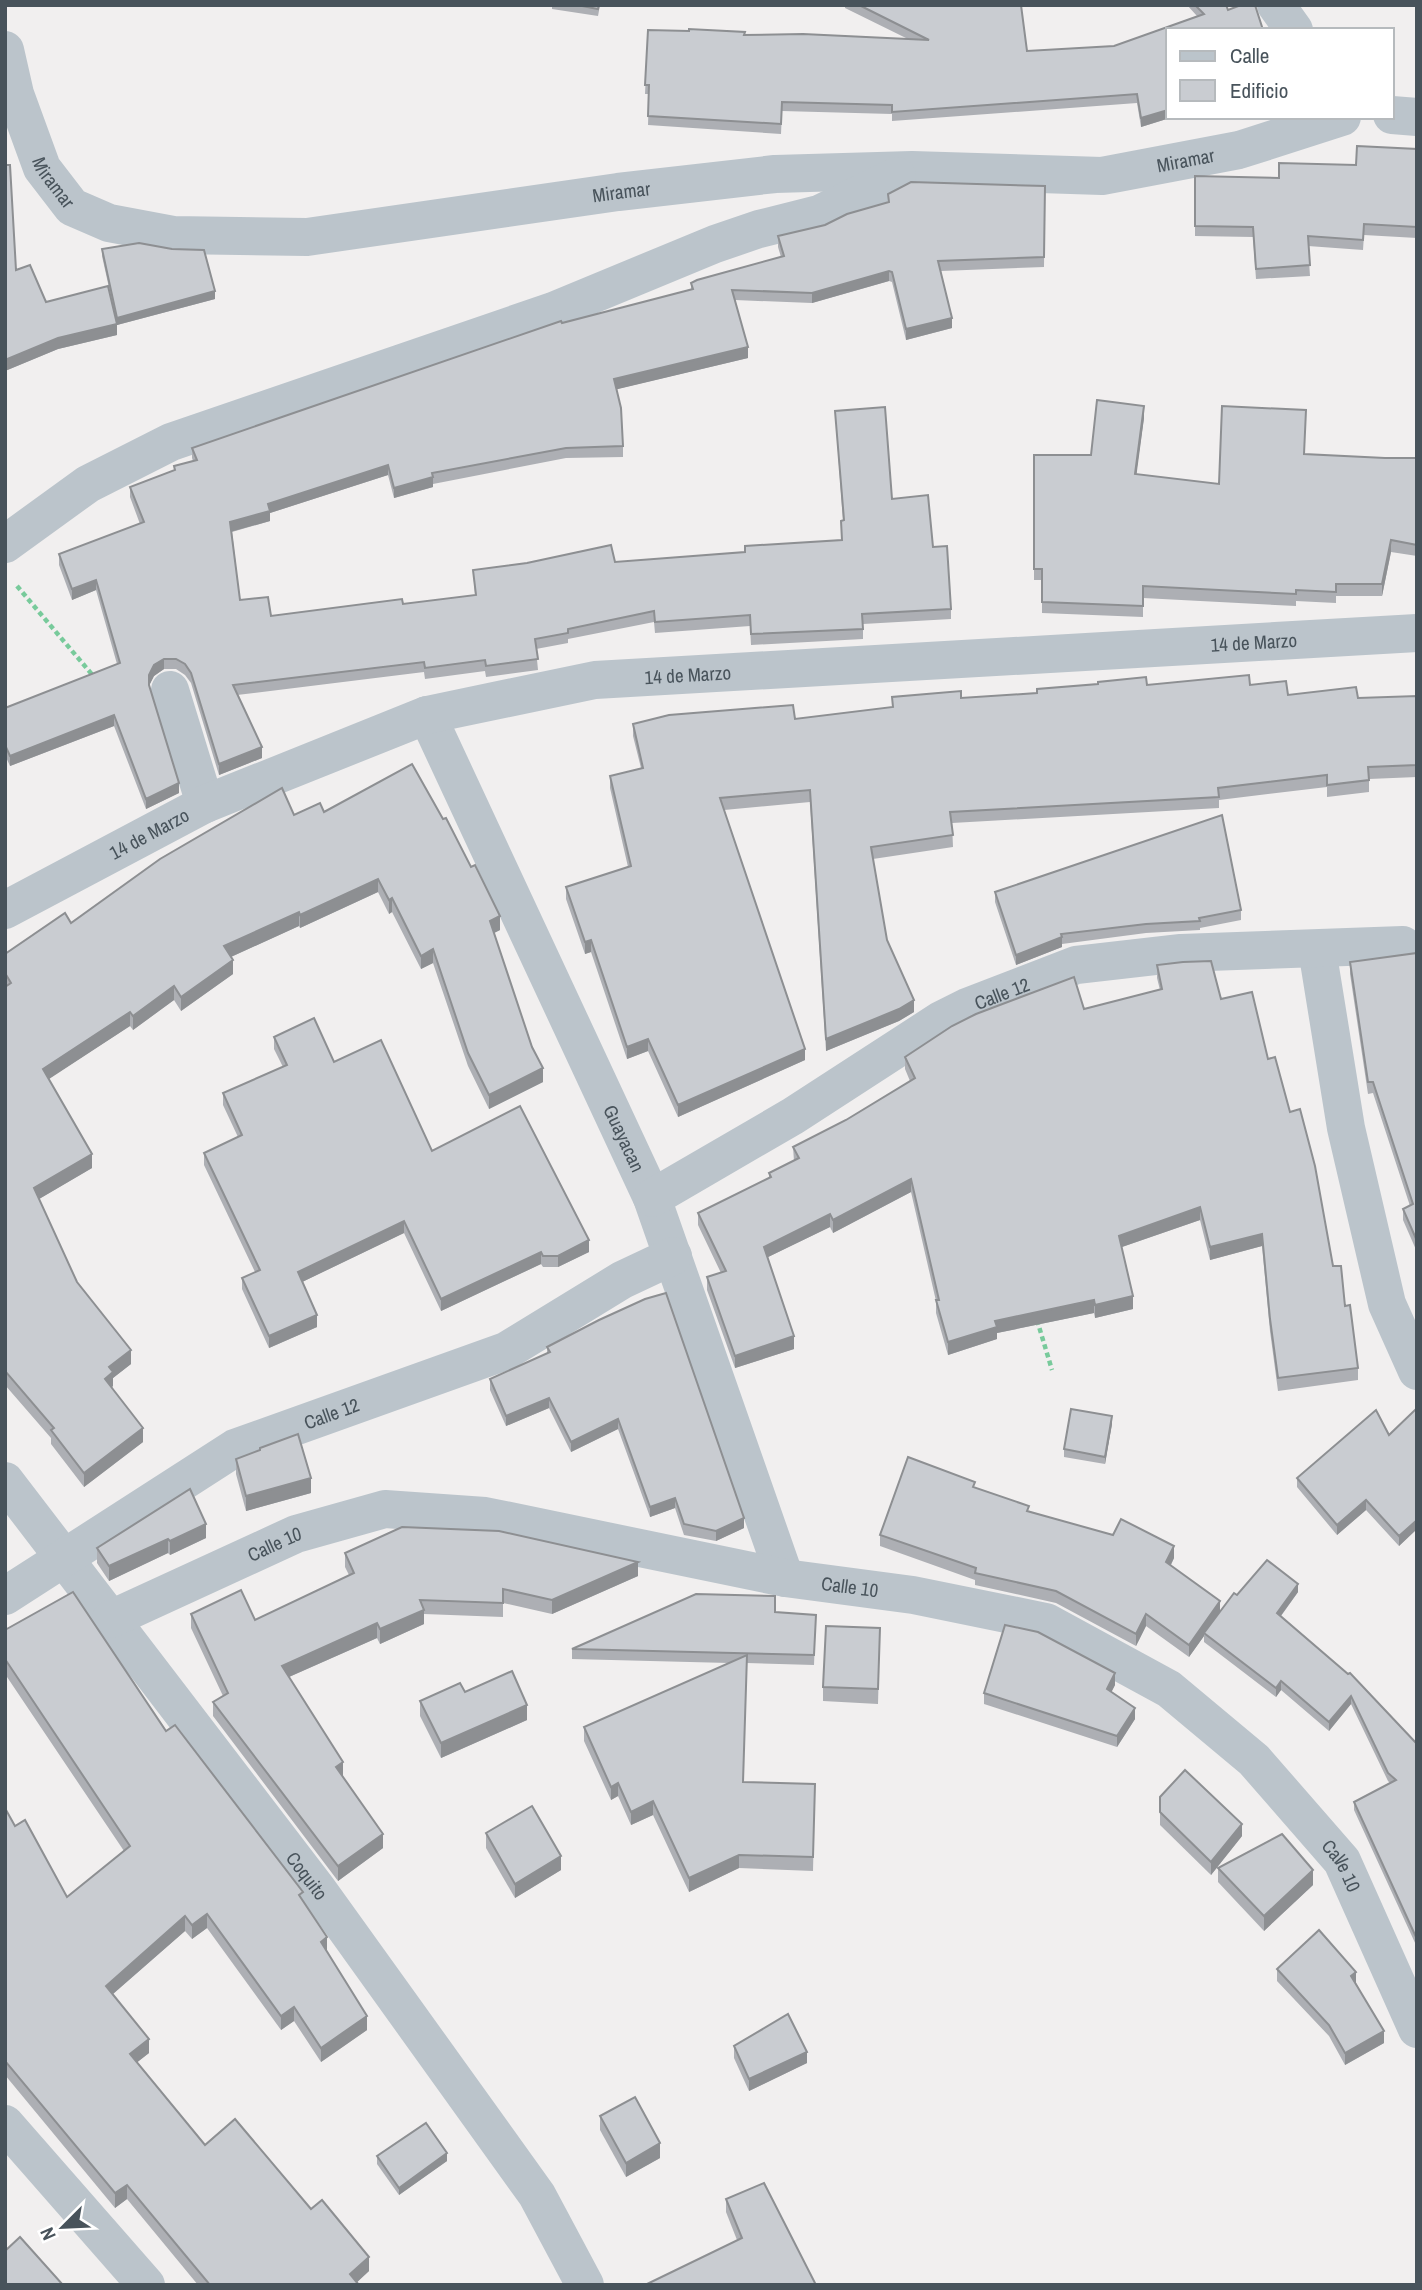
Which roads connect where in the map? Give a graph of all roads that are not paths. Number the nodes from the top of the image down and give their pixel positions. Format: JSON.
{"nodes":[{"id":1,"x":1276,"y":5,"type":"edge"},
{"id":2,"x":1293,"y":28,"type":"edge"},
{"id":3,"x":5,"y":50,"type":"edge"},
{"id":4,"x":1394,"y":115,"type":"edge"},
{"id":5,"x":1417,"y":117,"type":"edge"},
{"id":6,"x":1336,"y":119,"type":"edge"},
{"id":7,"x":912,"y":170,"type":"junction"},
{"id":8,"x":5,"y":544,"type":"edge"},
{"id":9,"x":1417,"y":633,"type":"edge"},
{"id":10,"x":170,"y":690,"type":"dead end"},
{"id":11,"x":427,"y":715,"type":"junction"},
{"id":12,"x":205,"y":804,"type":"junction"},
{"id":13,"x":5,"y":910,"type":"edge"},
{"id":14,"x":1403,"y":945,"type":"dead end"},
{"id":15,"x":1317,"y":949,"type":"junction"},
{"id":16,"x":652,"y":1198,"type":"junction"},
{"id":17,"x":673,"y":1256,"type":"junction"},
{"id":18,"x":1417,"y":1371,"type":"edge"},
{"id":19,"x":5,"y":1481,"type":"edge"},
{"id":20,"x":63,"y":1558,"type":"junction"},
{"id":21,"x":785,"y":1578,"type":"junction"},
{"id":22,"x":5,"y":1596,"type":"edge"},
{"id":23,"x":111,"y":1619,"type":"junction"},
{"id":24,"x":1417,"y":2029,"type":"edge"},
{"id":25,"x":5,"y":2124,"type":"edge"},
{"id":26,"x":146,"y":2285,"type":"edge"},
{"id":27,"x":585,"y":2285,"type":"edge"}],
"edges":[{"from":1,"to":2,"type":"street"},
{"from":3,"to":7,"type":"street","name":"Miramar"},
{"from":4,"to":5,"type":"street"},
{"from":6,"to":7,"type":"street","name":"Miramar"},
{"from":7,"to":8,"type":"street"},
{"from":9,"to":11,"type":"street","name":"14 de Marzo"},
{"from":10,"to":12,"type":"street"},
{"from":11,"to":12,"type":"street","name":"14 de Marzo"},
{"from":11,"to":16,"type":"street","name":"Guayacan"},
{"from":12,"to":13,"type":"street","name":"14 de Marzo"},
{"from":14,"to":15,"type":"street","name":"Calle 12"},
{"from":15,"to":16,"type":"street","name":"Calle 12"},
{"from":15,"to":18,"type":"street"},
{"from":16,"to":17,"type":"street","name":"Guayacan"},
{"from":17,"to":20,"type":"street","name":"Calle 12"},
{"from":17,"to":21,"type":"street","name":"Guayacan"},
{"from":19,"to":20,"type":"street","name":"Coquito"},
{"from":20,"to":22,"type":"street","name":"Calle 12"},
{"from":20,"to":23,"type":"street","name":"Coquito"},
{"from":21,"to":23,"type":"street","name":"Calle 10"},
{"from":21,"to":24,"type":"street","name":"Calle 10"},
{"from":23,"to":27,"type":"street","name":"Coquito"},
{"from":25,"to":26,"type":"street"}]}
